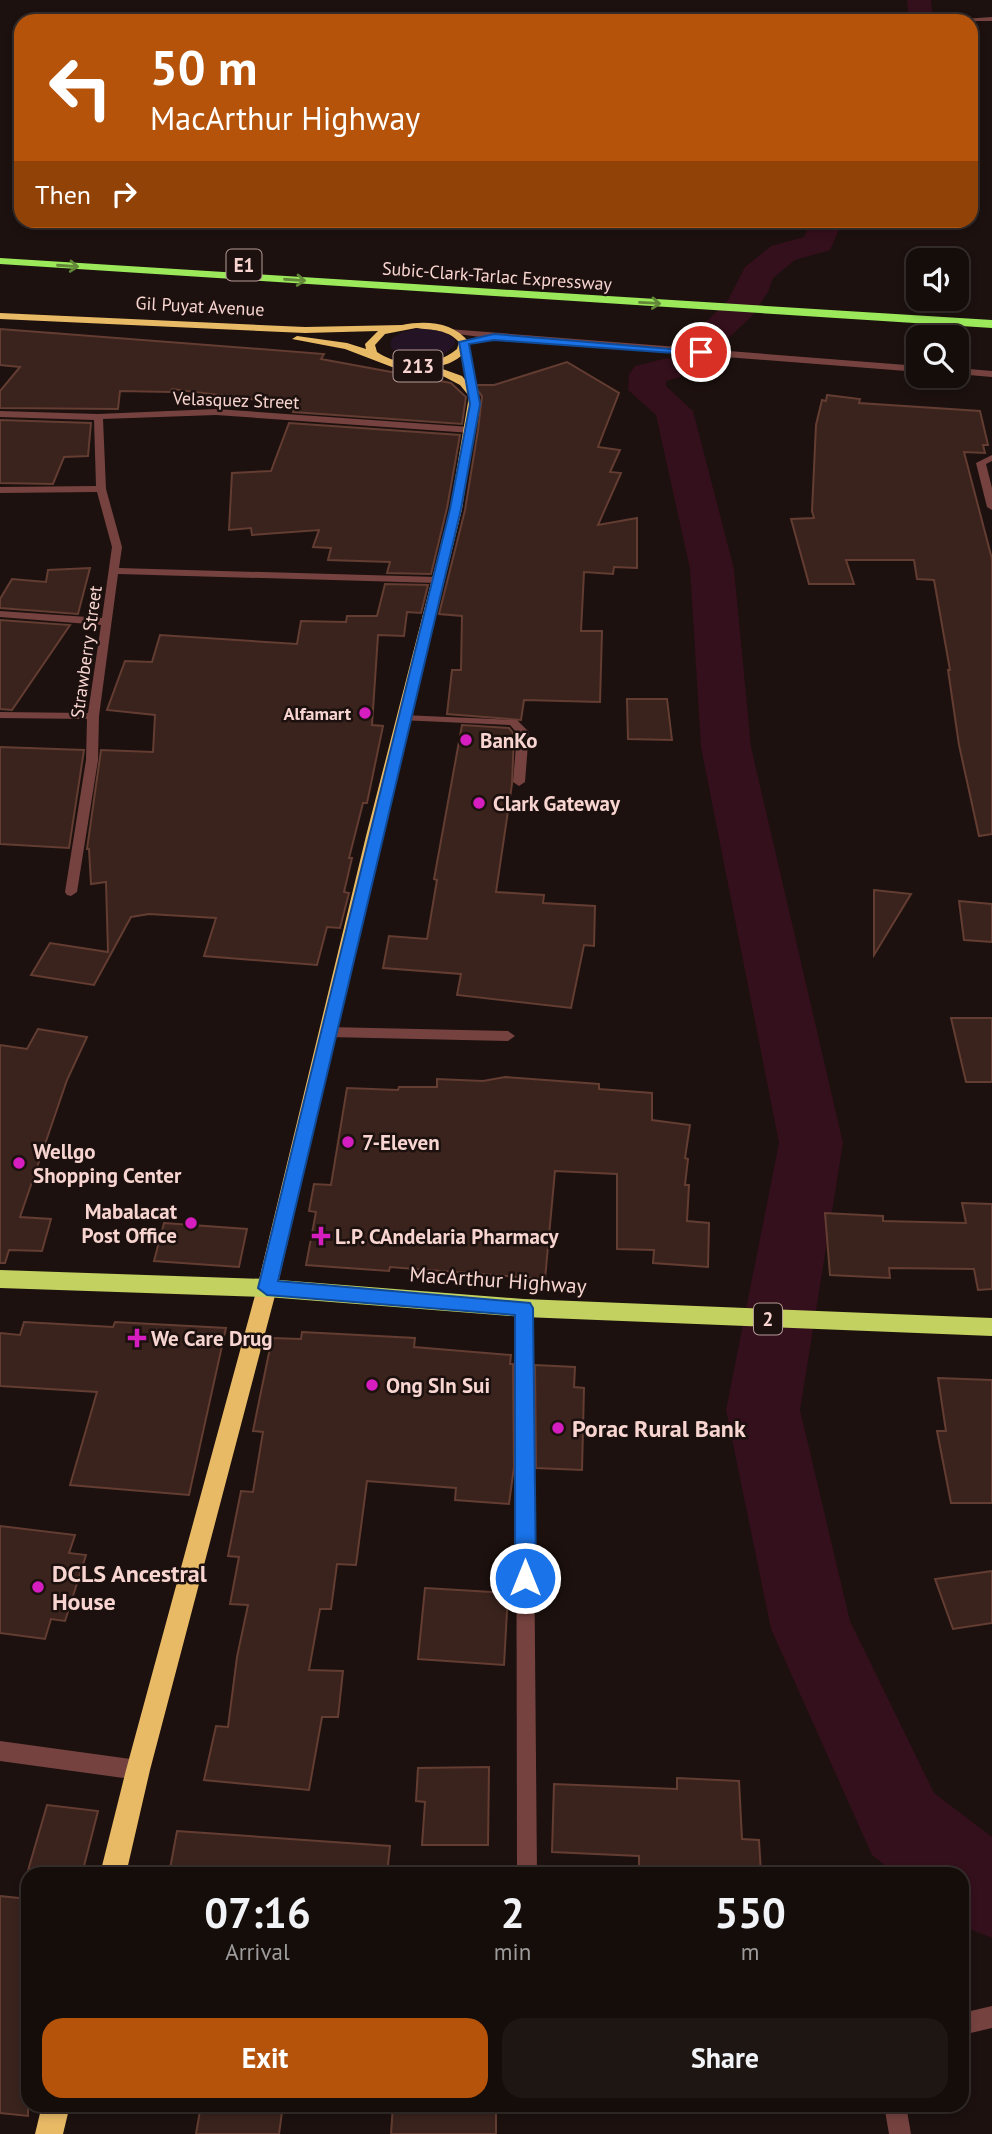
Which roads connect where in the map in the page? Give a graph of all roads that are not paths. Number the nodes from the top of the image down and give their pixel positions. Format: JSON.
{"nodes":[{"id":1,"x":0,"y":249,"type":"edge"},
{"id":2,"x":0,"y":261,"type":"edge"},
{"id":3,"x":838,"y":307,"type":"junction"},
{"id":4,"x":992,"y":310,"type":"edge"},
{"id":5,"x":0,"y":316,"type":"edge"},
{"id":6,"x":0,"y":324,"type":"edge"},
{"id":7,"x":992,"y":324,"type":"edge"},
{"id":8,"x":398,"y":327,"type":"junction"},
{"id":9,"x":451,"y":331,"type":"junction"},
{"id":10,"x":494,"y":337,"type":"junction"},
{"id":11,"x":464,"y":344,"type":"junction"},
{"id":12,"x":376,"y":356,"type":"junction"},
{"id":13,"x":418,"y":366,"type":"junction"},
{"id":14,"x":906,"y":368,"type":"edge"},
{"id":15,"x":969,"y":372,"type":"edge"},
{"id":16,"x":992,"y":374,"type":"edge"},
{"id":17,"x":469,"y":376,"type":"junction"},
{"id":18,"x":0,"y":414,"type":"edge"},
{"id":19,"x":98,"y":417,"type":"junction"},
{"id":20,"x":471,"y":430,"type":"junction"},
{"id":21,"x":991,"y":458,"type":"edge"},
{"id":22,"x":101,"y":489,"type":"junction"},
{"id":23,"x":0,"y":490,"type":"edge"},
{"id":24,"x":992,"y":507,"type":"edge"},
{"id":25,"x":115,"y":571,"type":"junction"},
{"id":26,"x":438,"y":580,"type":"junction"},
{"id":27,"x":0,"y":614,"type":"edge"},
{"id":28,"x":107,"y":622,"type":"junction"},
{"id":29,"x":0,"y":715,"type":"edge"},
{"id":30,"x":93,"y":716,"type":"junction"},
{"id":31,"x":403,"y":718,"type":"junction"},
{"id":32,"x":519,"y":782,"type":"dead end"},
{"id":33,"x":71,"y":892,"type":"dead end"},
{"id":34,"x":328,"y":1032,"type":"junction"},
{"id":35,"x":508,"y":1036,"type":"dead end"},
{"id":36,"x":0,"y":1279,"type":"edge"},
{"id":37,"x":267,"y":1288,"type":"junction"},
{"id":38,"x":524,"y":1308,"type":"junction"},
{"id":39,"x":992,"y":1327,"type":"edge"},
{"id":40,"x":0,"y":1751,"type":"edge"},
{"id":41,"x":138,"y":1770,"type":"junction"},
{"id":42,"x":115,"y":1867,"type":"edge"},
{"id":43,"x":527,"y":1867,"type":"edge"},
{"id":44,"x":992,"y":2017,"type":"edge"},
{"id":45,"x":969,"y":2022,"type":"edge"},
{"id":46,"x":54,"y":2112,"type":"edge"},
{"id":47,"x":896,"y":2112,"type":"edge"},
{"id":48,"x":49,"y":2134,"type":"edge"},
{"id":49,"x":900,"y":2134,"type":"edge"}],
"edges":[{"from":1,"to":3,"type":"highway","name":"Subic-Clark-Tarlac Expressway","number":"E1"},
{"from":2,"to":3,"type":"highway","name":"Subic-Clark-Tarlac Expressway","number":"E1","one_way":true},
{"from":3,"to":4,"type":"highway","name":"Subic-Clark-Tarlac Expressway","number":"E1"},
{"from":3,"to":7,"type":"highway","name":"Subic-Clark-Tarlac Expressway","number":"E1"},
{"from":5,"to":8,"type":"main road","name":"Gil Puyat Avenue"},
{"from":6,"to":12,"type":"main road","name":"Gil Puyat Avenue"},
{"from":8,"to":9,"type":"main road","number":"213"},
{"from":8,"to":12,"type":"main road","number":"213"},
{"from":9,"to":10,"type":"street"},
{"from":9,"to":11,"type":"main road","number":"213"},
{"from":10,"to":11,"type":"street"},
{"from":10,"to":14,"type":"street"},
{"from":11,"to":13,"type":"main road","number":"213"},
{"from":11,"to":17,"type":"main road","number":"213"},
{"from":12,"to":13,"type":"main road","number":"213"},
{"from":13,"to":17,"type":"main road","number":"213"},
{"from":15,"to":16,"type":"street"},
{"from":17,"to":20,"type":"main road","number":"213"},
{"from":18,"to":19,"type":"street","name":"Velasquez Street"},
{"from":19,"to":20,"type":"street","name":"Velasquez Street"},
{"from":19,"to":22,"type":"street","name":"Strawberry Street"},
{"from":20,"to":26,"type":"main road","number":"213"},
{"from":21,"to":24,"type":"street"},
{"from":22,"to":23,"type":"street"},
{"from":22,"to":25,"type":"street","name":"Strawberry Street"},
{"from":25,"to":26,"type":"street"},
{"from":25,"to":28,"type":"street","name":"Strawberry Street"},
{"from":26,"to":31,"type":"main road","number":"213"},
{"from":27,"to":28,"type":"street"},
{"from":28,"to":30,"type":"street","name":"Strawberry Street"},
{"from":29,"to":30,"type":"street"},
{"from":30,"to":33,"type":"street","name":"Strawberry Street"},
{"from":31,"to":32,"type":"street"},
{"from":31,"to":34,"type":"main road","number":"213"},
{"from":34,"to":35,"type":"street"},
{"from":34,"to":37,"type":"main road","number":"213"},
{"from":36,"to":37,"type":"highway","name":"MacArthur Highway","number":"2"},
{"from":37,"to":38,"type":"highway","name":"MacArthur Highway","number":"2"},
{"from":37,"to":41,"type":"main road","number":"213"},
{"from":38,"to":39,"type":"highway","name":"MacArthur Highway","number":"2"},
{"from":38,"to":43,"type":"street"},
{"from":40,"to":41,"type":"street"},
{"from":41,"to":42,"type":"main road","number":"213"},
{"from":44,"to":45,"type":"street"},
{"from":46,"to":48,"type":"main road"},
{"from":47,"to":49,"type":"street"}]}
